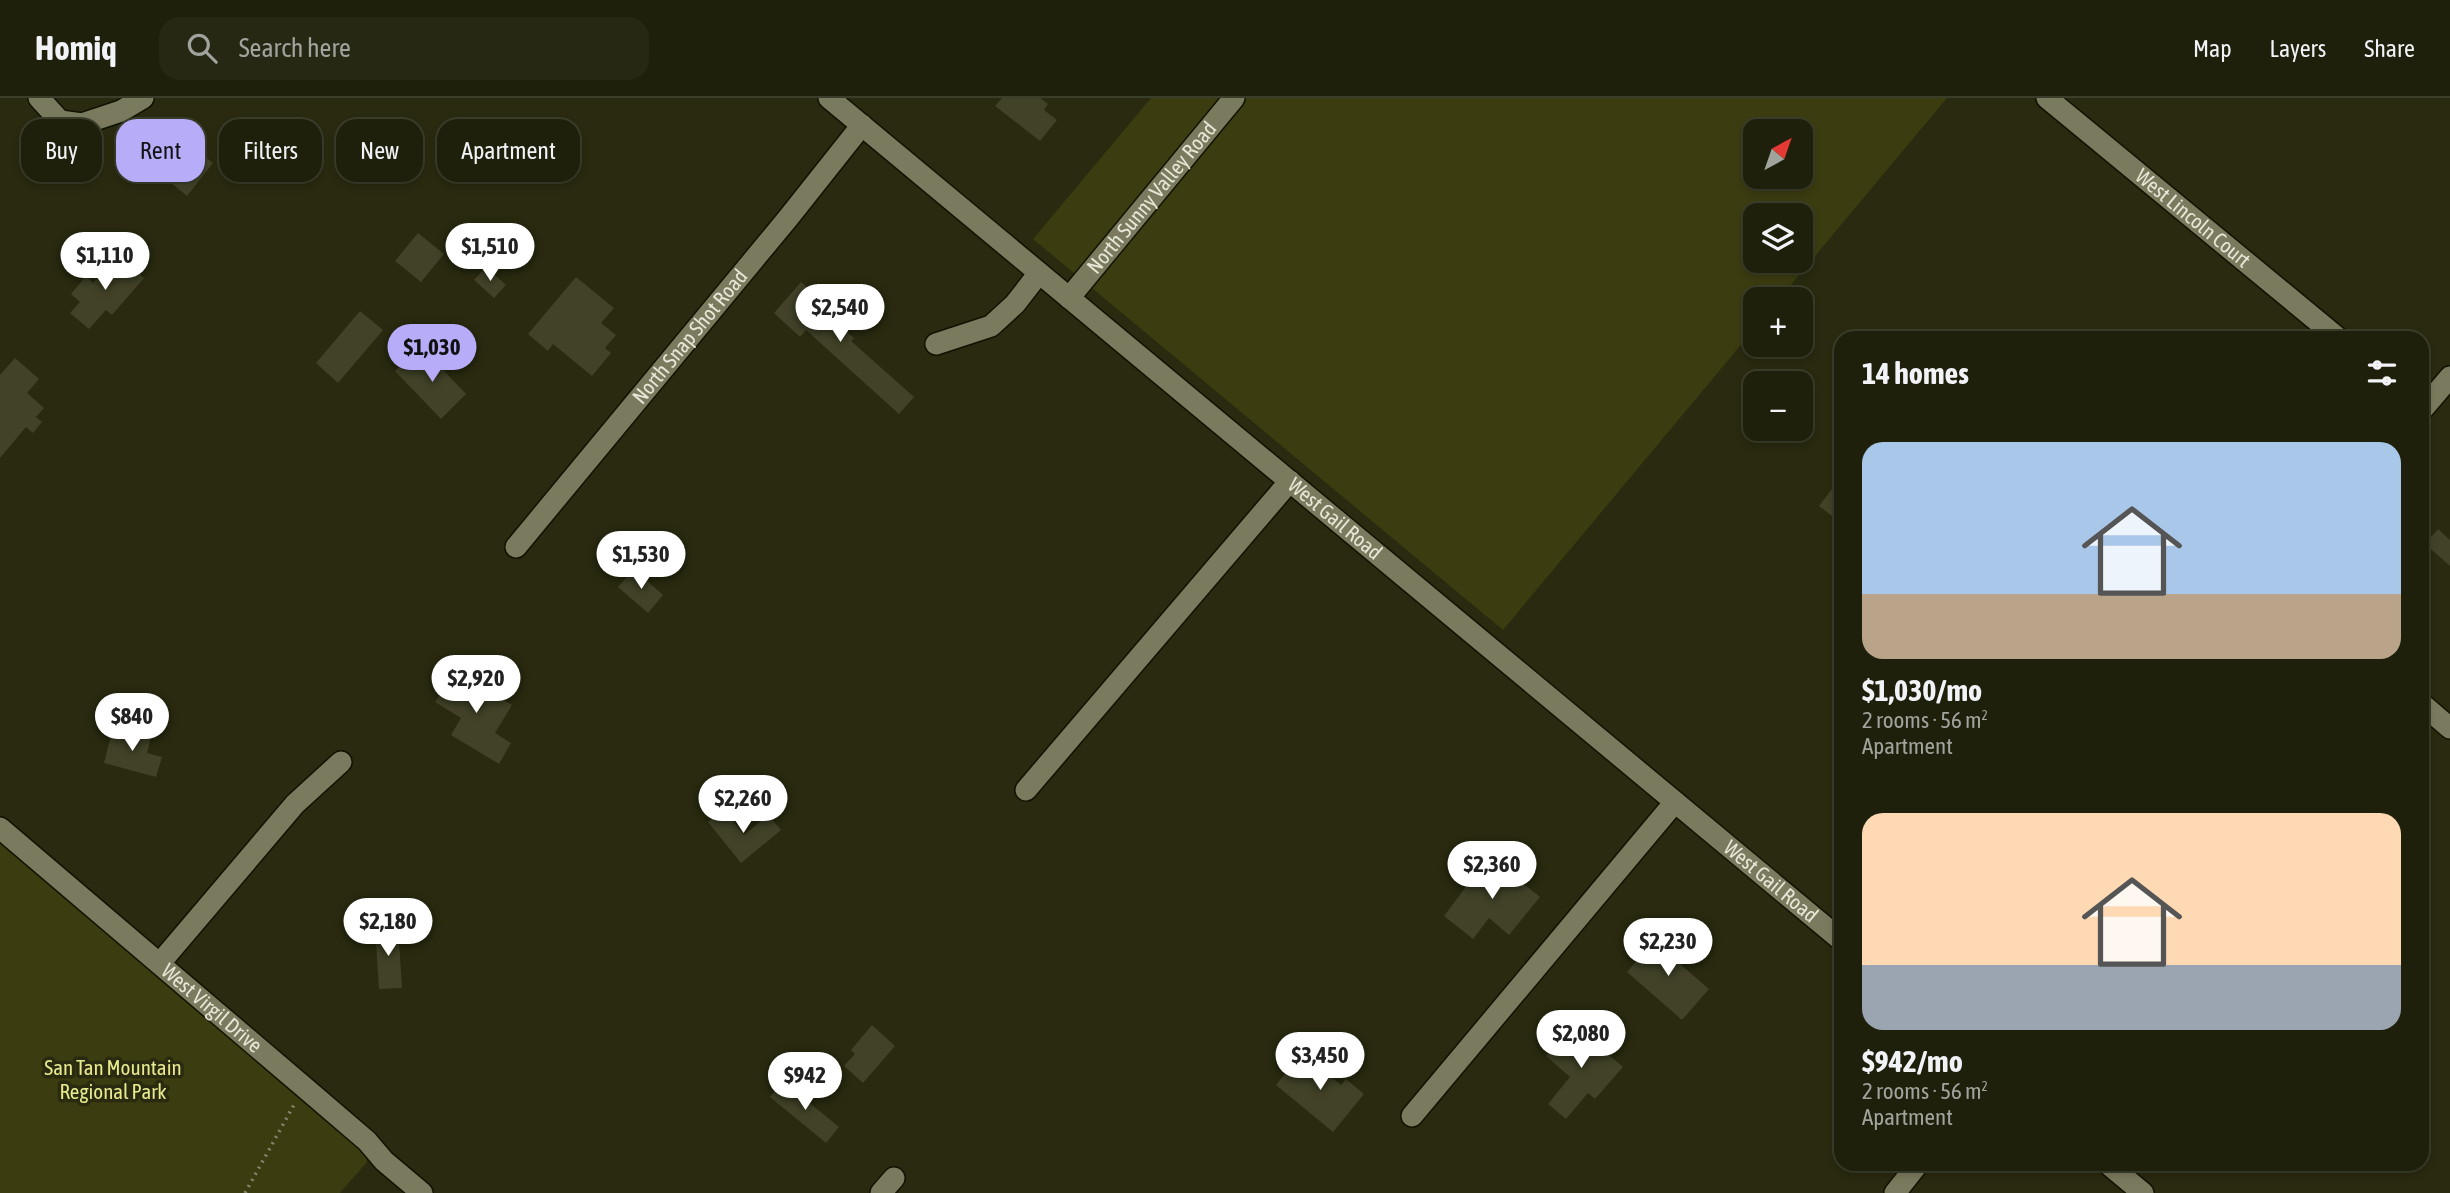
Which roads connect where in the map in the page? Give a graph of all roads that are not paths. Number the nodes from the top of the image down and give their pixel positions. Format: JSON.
{"nodes":[{"id":1,"x":39,"y":98,"type":"edge"},
{"id":2,"x":143,"y":98,"type":"edge"},
{"id":3,"x":829,"y":98,"type":"edge"},
{"id":4,"x":1234,"y":98,"type":"edge"},
{"id":5,"x":2047,"y":98,"type":"edge"},
{"id":6,"x":862,"y":125,"type":"junction"},
{"id":7,"x":1039,"y":273,"type":"junction"},
{"id":8,"x":1069,"y":298,"type":"junction"},
{"id":9,"x":2330,"y":331,"type":"edge"},
{"id":10,"x":936,"y":344,"type":"dead end"},
{"id":11,"x":2450,"y":377,"type":"edge"},
{"id":12,"x":2429,"y":400,"type":"edge"},
{"id":13,"x":1290,"y":481,"type":"junction"},
{"id":14,"x":516,"y":547,"type":"dead end"},
{"id":15,"x":2429,"y":710,"type":"edge"},
{"id":16,"x":2450,"y":728,"type":"edge"},
{"id":17,"x":341,"y":762,"type":"dead end"},
{"id":18,"x":1026,"y":790,"type":"dead end"},
{"id":19,"x":1675,"y":802,"type":"junction"},
{"id":20,"x":0,"y":828,"type":"edge"},
{"id":21,"x":1834,"y":934,"type":"edge"},
{"id":22,"x":160,"y":963,"type":"junction"},
{"id":23,"x":1412,"y":1116,"type":"dead end"},
{"id":24,"x":1912,"y":1171,"type":"edge"},
{"id":25,"x":2116,"y":1171,"type":"edge"},
{"id":26,"x":2138,"y":1192,"type":"edge"},
{"id":27,"x":422,"y":1193,"type":"edge"},
{"id":28,"x":1895,"y":1193,"type":"edge"}],
"edges":[{"from":1,"to":2,"type":"street"},
{"from":3,"to":6,"type":"street","name":"West Gail Road"},
{"from":4,"to":8,"type":"street","name":"North Sunny Valley Road"},
{"from":5,"to":9,"type":"street","name":"West Lincoln Court"},
{"from":6,"to":7,"type":"street","name":"West Gail Road"},
{"from":6,"to":14,"type":"street","name":"North Snap Shot Road"},
{"from":7,"to":8,"type":"street","name":"West Gail Road"},
{"from":7,"to":10,"type":"street"},
{"from":8,"to":13,"type":"street","name":"West Gail Road"},
{"from":11,"to":12,"type":"street"},
{"from":13,"to":18,"type":"street"},
{"from":13,"to":19,"type":"street","name":"West Gail Road"},
{"from":15,"to":16,"type":"street"},
{"from":17,"to":22,"type":"street"},
{"from":19,"to":21,"type":"street","name":"West Gail Road"},
{"from":19,"to":23,"type":"street"},
{"from":20,"to":22,"type":"street","name":"West Virgil Drive"},
{"from":22,"to":27,"type":"street","name":"West Virgil Drive"},
{"from":24,"to":28,"type":"street"},
{"from":25,"to":26,"type":"street"}]}
